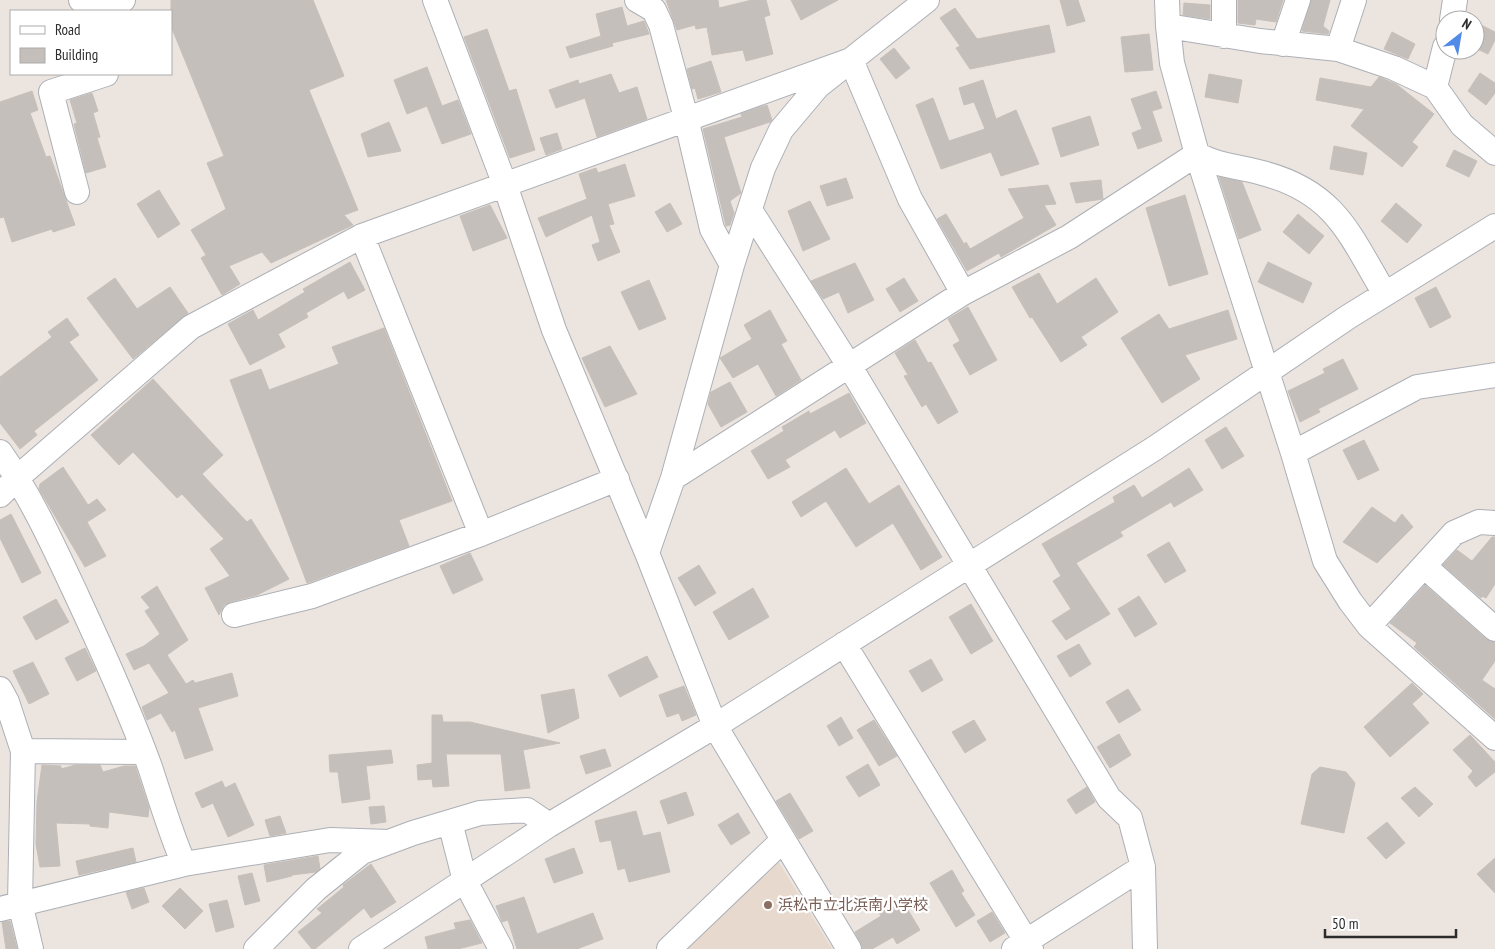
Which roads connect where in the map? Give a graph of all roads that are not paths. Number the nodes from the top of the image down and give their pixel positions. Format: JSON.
{"nodes":[{"id":1,"x":123,"y":0,"type":"edge"},
{"id":2,"x":435,"y":0,"type":"edge"},
{"id":3,"x":637,"y":0,"type":"edge"},
{"id":4,"x":927,"y":0,"type":"edge"},
{"id":5,"x":1168,"y":0,"type":"edge"},
{"id":6,"x":1224,"y":0,"type":"edge"},
{"id":7,"x":1298,"y":0,"type":"edge"},
{"id":8,"x":1354,"y":0,"type":"edge"},
{"id":9,"x":89,"y":7,"type":"edge"},
{"id":10,"x":1168,"y":26,"type":"junction"},
{"id":11,"x":1224,"y":36,"type":"junction"},
{"id":12,"x":1283,"y":44,"type":"junction"},
{"id":13,"x":1338,"y":49,"type":"junction"},
{"id":14,"x":851,"y":60,"type":"junction"},
{"id":15,"x":1442,"y":60,"type":"edge"},
{"id":16,"x":103,"y":75,"type":"edge"},
{"id":17,"x":1435,"y":87,"type":"junction"},
{"id":18,"x":686,"y":118,"type":"junction"},
{"id":19,"x":1495,"y":153,"type":"edge"},
{"id":20,"x":1196,"y":154,"type":"junction"},
{"id":21,"x":505,"y":185,"type":"junction"},
{"id":22,"x":77,"y":192,"type":"dead end"},
{"id":23,"x":750,"y":210,"type":"junction"},
{"id":24,"x":1495,"y":226,"type":"edge"},
{"id":25,"x":362,"y":236,"type":"junction"},
{"id":26,"x":732,"y":265,"type":"junction"},
{"id":27,"x":963,"y":293,"type":"junction"},
{"id":28,"x":1385,"y":294,"type":"junction"},
{"id":29,"x":850,"y":367,"type":"junction"},
{"id":30,"x":1266,"y":373,"type":"junction"},
{"id":31,"x":1495,"y":375,"type":"edge"},
{"id":32,"x":0,"y":452,"type":"edge"},
{"id":33,"x":1293,"y":453,"type":"junction"},
{"id":34,"x":18,"y":477,"type":"junction"},
{"id":35,"x":673,"y":478,"type":"junction"},
{"id":36,"x":617,"y":479,"type":"junction"},
{"id":37,"x":0,"y":495,"type":"edge"},
{"id":38,"x":1495,"y":522,"type":"edge"},
{"id":39,"x":481,"y":534,"type":"junction"},
{"id":40,"x":647,"y":553,"type":"junction"},
{"id":41,"x":969,"y":565,"type":"junction"},
{"id":42,"x":1424,"y":566,"type":"junction"},
{"id":43,"x":234,"y":615,"type":"dead end"},
{"id":44,"x":1369,"y":626,"type":"junction"},
{"id":45,"x":1495,"y":630,"type":"edge"},
{"id":46,"x":844,"y":644,"type":"junction"},
{"id":47,"x":0,"y":689,"type":"edge"},
{"id":48,"x":715,"y":726,"type":"junction"},
{"id":49,"x":1495,"y":738,"type":"edge"},
{"id":50,"x":23,"y":751,"type":"junction"},
{"id":51,"x":144,"y":752,"type":"junction"},
{"id":52,"x":450,"y":822,"type":"junction"},
{"id":53,"x":549,"y":825,"type":"junction"},
{"id":54,"x":782,"y":841,"type":"junction"},
{"id":55,"x":389,"y":842,"type":"junction"},
{"id":56,"x":184,"y":864,"type":"junction"},
{"id":57,"x":1143,"y":867,"type":"junction"},
{"id":58,"x":465,"y":881,"type":"junction"},
{"id":59,"x":10,"y":906,"type":"edge"},
{"id":60,"x":1024,"y":946,"type":"edge"},
{"id":61,"x":31,"y":949,"type":"edge"},
{"id":62,"x":256,"y":949,"type":"edge"},
{"id":63,"x":361,"y":949,"type":"edge"},
{"id":64,"x":501,"y":949,"type":"edge"},
{"id":65,"x":669,"y":949,"type":"edge"},
{"id":66,"x":849,"y":949,"type":"edge"},
{"id":67,"x":1145,"y":949,"type":"edge"}],
"edges":[{"from":1,"to":9,"type":"street"},
{"from":2,"to":21,"type":"street"},
{"from":3,"to":18,"type":"street"},
{"from":4,"to":14,"type":"street"},
{"from":5,"to":10,"type":"street"},
{"from":6,"to":11,"type":"street"},
{"from":7,"to":12,"type":"street"},
{"from":8,"to":13,"type":"street"},
{"from":10,"to":11,"type":"street"},
{"from":10,"to":20,"type":"street"},
{"from":11,"to":12,"type":"street"},
{"from":12,"to":13,"type":"street"},
{"from":13,"to":17,"type":"street"},
{"from":14,"to":18,"type":"street"},
{"from":14,"to":23,"type":"street"},
{"from":14,"to":27,"type":"street"},
{"from":15,"to":17,"type":"street"},
{"from":16,"to":22,"type":"street"},
{"from":17,"to":19,"type":"street"},
{"from":18,"to":21,"type":"street"},
{"from":18,"to":26,"type":"street"},
{"from":20,"to":27,"type":"street"},
{"from":20,"to":28,"type":"street"},
{"from":20,"to":30,"type":"street"},
{"from":21,"to":25,"type":"street"},
{"from":21,"to":36,"type":"street"},
{"from":23,"to":26,"type":"street"},
{"from":23,"to":29,"type":"street"},
{"from":24,"to":28,"type":"street"},
{"from":25,"to":34,"type":"street"},
{"from":25,"to":39,"type":"street"},
{"from":26,"to":35,"type":"street"},
{"from":27,"to":29,"type":"street"},
{"from":28,"to":30,"type":"street"},
{"from":29,"to":35,"type":"street"},
{"from":29,"to":41,"type":"street"},
{"from":30,"to":33,"type":"street"},
{"from":30,"to":41,"type":"street"},
{"from":31,"to":33,"type":"street"},
{"from":32,"to":34,"type":"street"},
{"from":33,"to":44,"type":"street"},
{"from":34,"to":37,"type":"street"},
{"from":34,"to":51,"type":"street"},
{"from":35,"to":40,"type":"street"},
{"from":36,"to":39,"type":"street"},
{"from":36,"to":40,"type":"street"},
{"from":38,"to":42,"type":"street"},
{"from":39,"to":43,"type":"street"},
{"from":40,"to":48,"type":"street"},
{"from":41,"to":46,"type":"street"},
{"from":41,"to":57,"type":"street"},
{"from":42,"to":44,"type":"street"},
{"from":42,"to":45,"type":"street"},
{"from":44,"to":49,"type":"street"},
{"from":46,"to":48,"type":"street"},
{"from":46,"to":60,"type":"street"},
{"from":47,"to":50,"type":"street"},
{"from":48,"to":53,"type":"street"},
{"from":48,"to":54,"type":"street"},
{"from":50,"to":51,"type":"street"},
{"from":50,"to":59,"type":"street"},
{"from":51,"to":56,"type":"street"},
{"from":52,"to":53,"type":"street"},
{"from":52,"to":55,"type":"street"},
{"from":52,"to":58,"type":"street"},
{"from":53,"to":58,"type":"street"},
{"from":54,"to":65,"type":"street"},
{"from":54,"to":66,"type":"street"},
{"from":55,"to":56,"type":"street"},
{"from":55,"to":62,"type":"street"},
{"from":56,"to":59,"type":"street"},
{"from":57,"to":60,"type":"street"},
{"from":57,"to":67,"type":"street"},
{"from":58,"to":63,"type":"street"},
{"from":58,"to":64,"type":"street"},
{"from":59,"to":61,"type":"street"}]}
